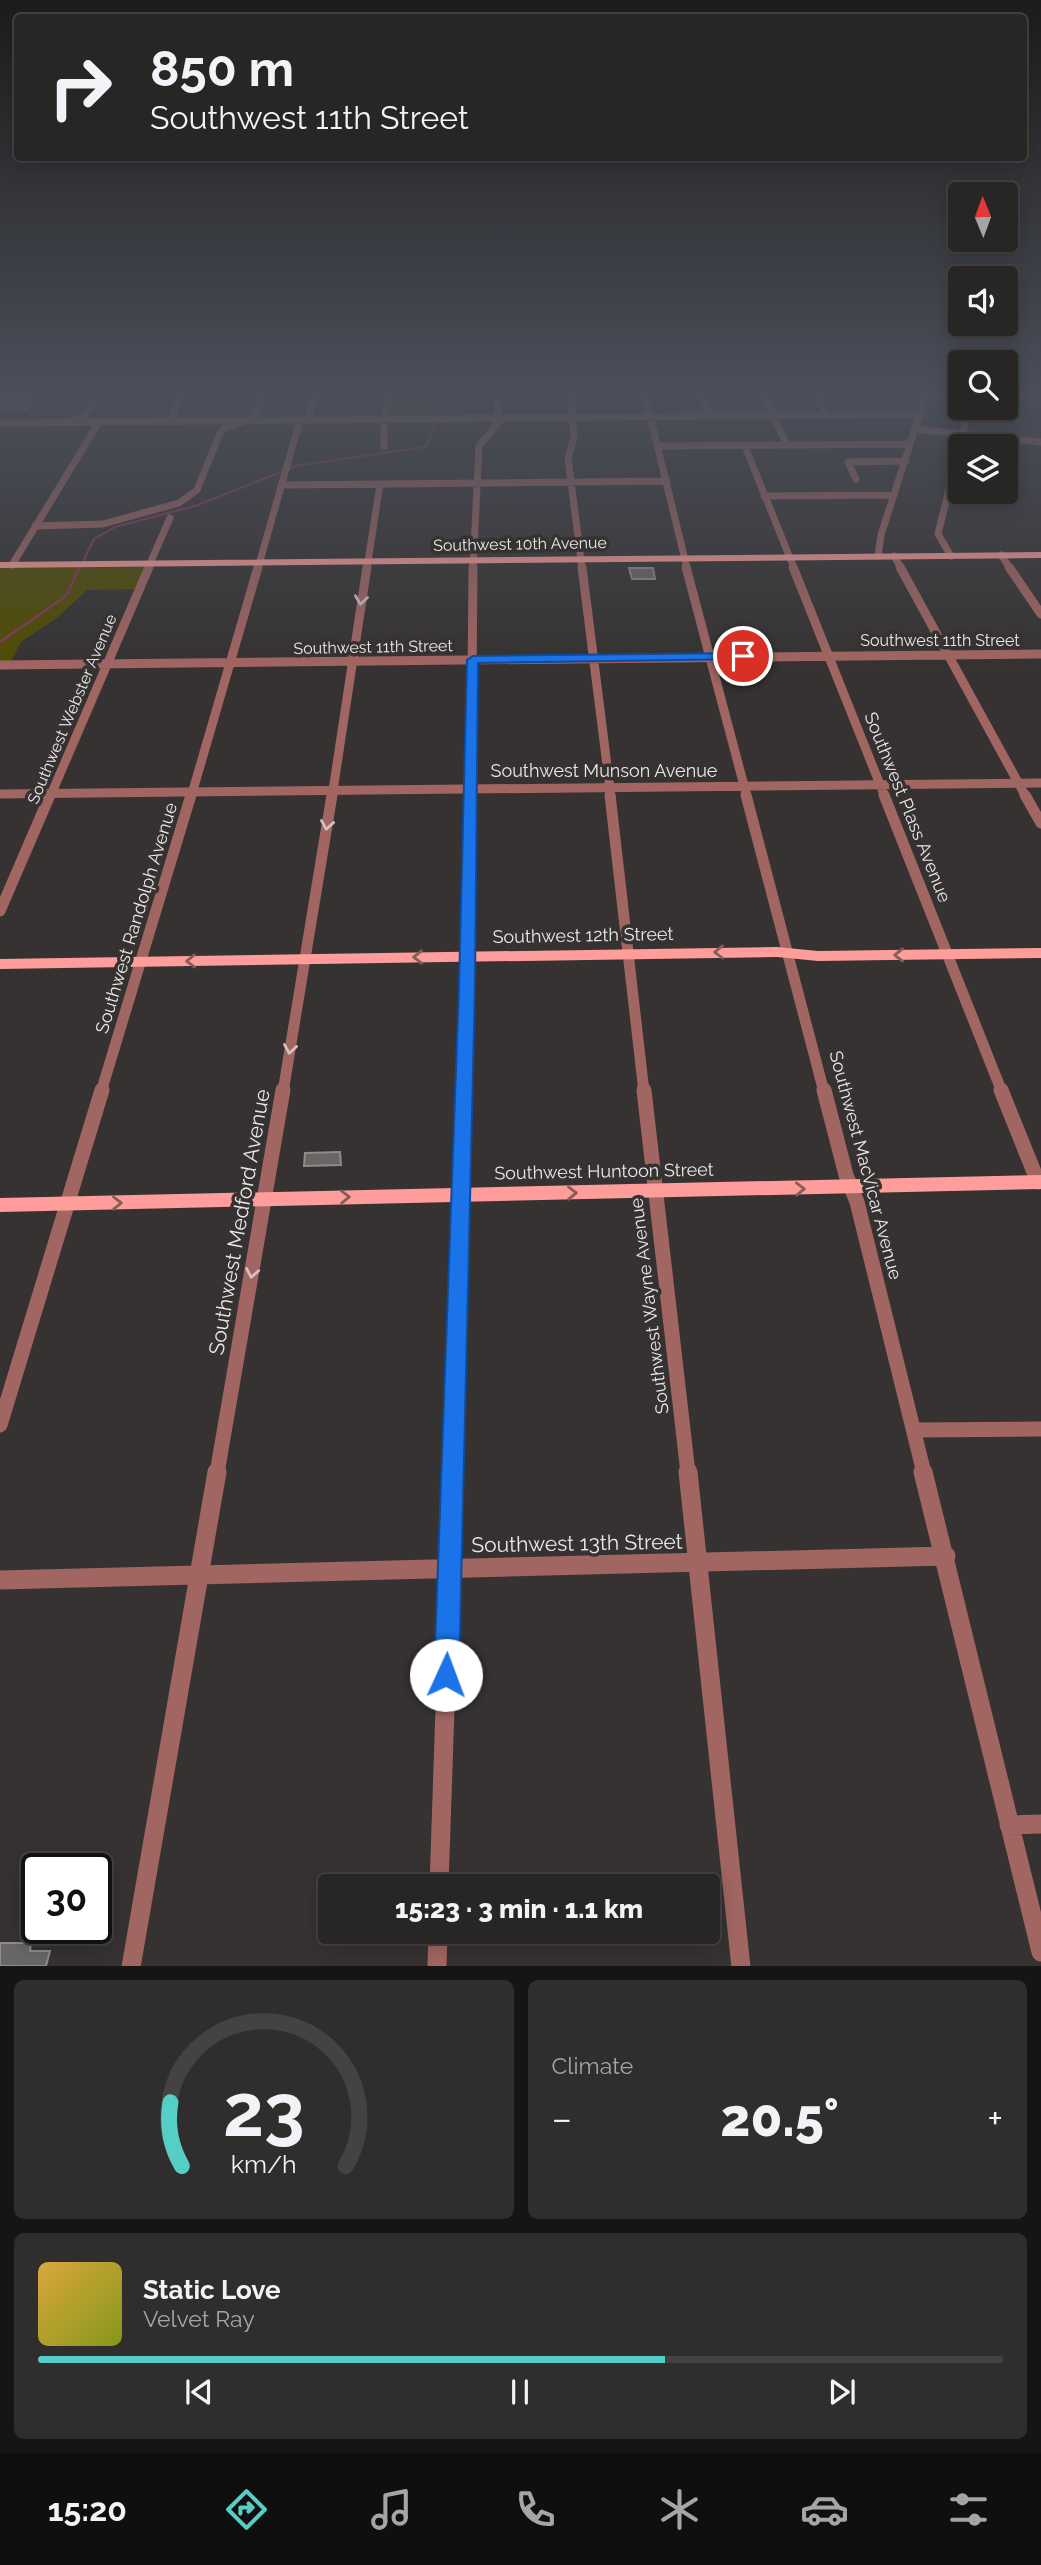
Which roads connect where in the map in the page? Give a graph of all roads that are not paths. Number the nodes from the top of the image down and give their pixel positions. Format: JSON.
{"nodes":[{"id":1,"x":571,"y":482,"type":"edge"},
{"id":2,"x":61,"y":483,"type":"edge"},
{"id":3,"x":200,"y":483,"type":"edge"},
{"id":4,"x":282,"y":483,"type":"edge"},
{"id":5,"x":367,"y":483,"type":"edge"},
{"id":6,"x":477,"y":483,"type":"junction"},
{"id":7,"x":501,"y":483,"type":"edge"},
{"id":8,"x":667,"y":483,"type":"edge"},
{"id":9,"x":759,"y":483,"type":"edge"},
{"id":10,"x":898,"y":483,"type":"edge"},
{"id":11,"x":380,"y":484,"type":"junction"},
{"id":12,"x":948,"y":493,"type":"edge"},
{"id":13,"x":894,"y":495,"type":"junction"},
{"id":14,"x":764,"y":496,"type":"junction"},
{"id":15,"x":170,"y":519,"type":"dead end"},
{"id":16,"x":36,"y":526,"type":"junction"},
{"id":17,"x":951,"y":555,"type":"junction"},
{"id":18,"x":1001,"y":555,"type":"junction"},
{"id":19,"x":1041,"y":555,"type":"edge"},
{"id":20,"x":878,"y":556,"type":"junction"},
{"id":21,"x":894,"y":556,"type":"junction"},
{"id":22,"x":789,"y":557,"type":"junction"},
{"id":23,"x":685,"y":558,"type":"junction"},
{"id":24,"x":580,"y":559,"type":"junction"},
{"id":25,"x":475,"y":560,"type":"junction"},
{"id":26,"x":367,"y":561,"type":"junction"},
{"id":27,"x":259,"y":563,"type":"junction"},
{"id":28,"x":151,"y":564,"type":"junction"},
{"id":29,"x":0,"y":565,"type":"edge"},
{"id":30,"x":12,"y":565,"type":"junction"},
{"id":31,"x":1041,"y":614,"type":"edge"},
{"id":32,"x":948,"y":654,"type":"junction"},
{"id":33,"x":1041,"y":654,"type":"edge"},
{"id":34,"x":828,"y":655,"type":"junction"},
{"id":35,"x":710,"y":657,"type":"junction"},
{"id":36,"x":594,"y":658,"type":"junction"},
{"id":37,"x":473,"y":660,"type":"junction"},
{"id":38,"x":353,"y":661,"type":"junction"},
{"id":39,"x":231,"y":663,"type":"junction"},
{"id":40,"x":109,"y":664,"type":"junction"},
{"id":41,"x":0,"y":665,"type":"edge"},
{"id":42,"x":1020,"y":783,"type":"junction"},
{"id":43,"x":1041,"y":783,"type":"edge"},
{"id":44,"x":881,"y":785,"type":"junction"},
{"id":45,"x":608,"y":787,"type":"junction"},
{"id":46,"x":744,"y":787,"type":"junction"},
{"id":47,"x":471,"y":789,"type":"junction"},
{"id":48,"x":333,"y":790,"type":"junction"},
{"id":49,"x":193,"y":792,"type":"junction"},
{"id":50,"x":53,"y":793,"type":"junction"},
{"id":51,"x":0,"y":794,"type":"edge"},
{"id":52,"x":1041,"y":823,"type":"edge"},
{"id":53,"x":0,"y":911,"type":"edge"},
{"id":54,"x":787,"y":953,"type":"junction"},
{"id":55,"x":1041,"y":953,"type":"edge"},
{"id":56,"x":628,"y":954,"type":"junction"},
{"id":57,"x":947,"y":954,"type":"junction"},
{"id":58,"x":468,"y":956,"type":"junction"},
{"id":59,"x":305,"y":958,"type":"junction"},
{"id":60,"x":142,"y":961,"type":"junction"},
{"id":61,"x":0,"y":964,"type":"edge"},
{"id":62,"x":1039,"y":1182,"type":"edge"},
{"id":63,"x":851,"y":1187,"type":"junction"},
{"id":64,"x":655,"y":1191,"type":"junction"},
{"id":65,"x":462,"y":1195,"type":"junction"},
{"id":66,"x":265,"y":1198,"type":"junction"},
{"id":67,"x":68,"y":1204,"type":"junction"},
{"id":68,"x":0,"y":1205,"type":"edge"},
{"id":69,"x":7,"y":1383,"type":"edge"},
{"id":70,"x":0,"y":1425,"type":"edge"},
{"id":71,"x":1041,"y":1429,"type":"edge"},
{"id":72,"x":915,"y":1430,"type":"junction"},
{"id":73,"x":946,"y":1556,"type":"junction"},
{"id":74,"x":698,"y":1563,"type":"junction"},
{"id":75,"x":450,"y":1569,"type":"junction"},
{"id":76,"x":200,"y":1576,"type":"junction"},
{"id":77,"x":0,"y":1580,"type":"edge"},
{"id":78,"x":1041,"y":1824,"type":"edge"},
{"id":79,"x":1009,"y":1825,"type":"junction"},
{"id":80,"x":439,"y":1874,"type":"edge"},
{"id":81,"x":438,"y":1944,"type":"edge"},
{"id":82,"x":1041,"y":1952,"type":"edge"},
{"id":83,"x":131,"y":1966,"type":"edge"},
{"id":84,"x":437,"y":1966,"type":"edge"},
{"id":85,"x":741,"y":1966,"type":"edge"}],
"edges":[{"from":1,"to":24,"type":"street","name":"Southwest Wayne Avenue"},
{"from":2,"to":16,"type":"street"},
{"from":3,"to":16,"type":"street"},
{"from":4,"to":27,"type":"street","name":"Southwest Randolph Avenue"},
{"from":5,"to":11,"type":"street"},
{"from":6,"to":7,"type":"street"},
{"from":6,"to":11,"type":"street"},
{"from":6,"to":25,"type":"street"},
{"from":8,"to":23,"type":"street","name":"Southwest MacVicar Avenue"},
{"from":9,"to":14,"type":"street","name":"Southwest Plass Avenue"},
{"from":10,"to":13,"type":"street"},
{"from":11,"to":26,"type":"street","name":"Southwest Medford Avenue"},
{"from":12,"to":17,"type":"street"},
{"from":13,"to":14,"type":"street"},
{"from":13,"to":20,"type":"street"},
{"from":14,"to":22,"type":"street","name":"Southwest Plass Avenue"},
{"from":15,"to":28,"type":"street","name":"Southwest Webster Avenue"},
{"from":16,"to":30,"type":"street"},
{"from":17,"to":18,"type":"main road","name":"Southwest 10th Avenue"},
{"from":17,"to":21,"type":"main road","name":"Southwest 10th Avenue"},
{"from":18,"to":19,"type":"main road","name":"Southwest 10th Avenue"},
{"from":18,"to":31,"type":"street"},
{"from":20,"to":21,"type":"main road","name":"Southwest 10th Avenue"},
{"from":20,"to":22,"type":"main road","name":"Southwest 10th Avenue"},
{"from":21,"to":32,"type":"street"},
{"from":22,"to":23,"type":"main road","name":"Southwest 10th Avenue"},
{"from":22,"to":34,"type":"street","name":"Southwest Plass Avenue"},
{"from":23,"to":24,"type":"main road","name":"Southwest 10th Avenue"},
{"from":23,"to":35,"type":"street","name":"Southwest MacVicar Avenue"},
{"from":24,"to":25,"type":"main road","name":"Southwest 10th Avenue"},
{"from":24,"to":36,"type":"street","name":"Southwest Wayne Avenue"},
{"from":25,"to":26,"type":"main road","name":"Southwest 10th Avenue"},
{"from":25,"to":37,"type":"street"},
{"from":26,"to":27,"type":"main road","name":"Southwest 10th Avenue"},
{"from":26,"to":38,"type":"street","name":"Southwest Medford Avenue","one_way":true},
{"from":27,"to":28,"type":"main road","name":"Southwest 10th Avenue"},
{"from":27,"to":39,"type":"street","name":"Southwest Randolph Avenue"},
{"from":28,"to":30,"type":"main road","name":"Southwest 10th Avenue"},
{"from":28,"to":40,"type":"street","name":"Southwest Webster Avenue"},
{"from":29,"to":30,"type":"main road","name":"Southwest 10th Avenue"},
{"from":32,"to":33,"type":"street","name":"Southwest 11th Street"},
{"from":32,"to":34,"type":"street","name":"Southwest 11th Street"},
{"from":32,"to":42,"type":"street"},
{"from":34,"to":35,"type":"street","name":"Southwest 11th Street"},
{"from":34,"to":44,"type":"street","name":"Southwest Plass Avenue"},
{"from":35,"to":36,"type":"street","name":"Southwest 11th Street"},
{"from":35,"to":46,"type":"street","name":"Southwest MacVicar Avenue"},
{"from":36,"to":37,"type":"street","name":"Southwest 11th Street"},
{"from":36,"to":45,"type":"street","name":"Southwest Wayne Avenue"},
{"from":37,"to":38,"type":"street","name":"Southwest 11th Street"},
{"from":37,"to":47,"type":"street"},
{"from":38,"to":39,"type":"street","name":"Southwest 11th Street"},
{"from":38,"to":48,"type":"street","name":"Southwest Medford Avenue"},
{"from":39,"to":40,"type":"street","name":"Southwest 11th Street"},
{"from":39,"to":49,"type":"street","name":"Southwest Randolph Avenue"},
{"from":40,"to":41,"type":"street","name":"Southwest 11th Street"},
{"from":40,"to":50,"type":"street","name":"Southwest Webster Avenue"},
{"from":42,"to":43,"type":"street","name":"Southwest Munson Avenue"},
{"from":42,"to":44,"type":"street","name":"Southwest Munson Avenue"},
{"from":42,"to":52,"type":"street"},
{"from":44,"to":46,"type":"street","name":"Southwest Munson Avenue"},
{"from":44,"to":57,"type":"street","name":"Southwest Plass Avenue"},
{"from":45,"to":46,"type":"street","name":"Southwest Munson Avenue"},
{"from":45,"to":47,"type":"street","name":"Southwest Munson Avenue"},
{"from":45,"to":56,"type":"street","name":"Southwest Wayne Avenue"},
{"from":46,"to":54,"type":"street","name":"Southwest MacVicar Avenue"},
{"from":47,"to":48,"type":"street","name":"Southwest Munson Avenue"},
{"from":47,"to":58,"type":"street"},
{"from":48,"to":49,"type":"street","name":"Southwest Munson Avenue"},
{"from":48,"to":59,"type":"street","name":"Southwest Medford Avenue","one_way":true},
{"from":49,"to":50,"type":"street","name":"Southwest Munson Avenue"},
{"from":49,"to":60,"type":"street","name":"Southwest Randolph Avenue"},
{"from":50,"to":51,"type":"street","name":"Southwest Munson Avenue"},
{"from":50,"to":53,"type":"street","name":"Southwest Webster Avenue"},
{"from":54,"to":56,"type":"main road","name":"Southwest 12th Street","one_way":true},
{"from":57,"to":54,"type":"main road","name":"Southwest 12th Street","one_way":true},
{"from":54,"to":63,"type":"street","name":"Southwest MacVicar Avenue"},
{"from":55,"to":57,"type":"main road","name":"Southwest 12th Street"},
{"from":56,"to":58,"type":"main road","name":"Southwest 12th Street"},
{"from":56,"to":64,"type":"street","name":"Southwest Wayne Avenue"},
{"from":57,"to":62,"type":"street","name":"Southwest Plass Avenue"},
{"from":58,"to":59,"type":"main road","name":"Southwest 12th Street","one_way":true},
{"from":58,"to":65,"type":"street"},
{"from":59,"to":60,"type":"main road","name":"Southwest 12th Street","one_way":true},
{"from":59,"to":66,"type":"street","name":"Southwest Medford Avenue","one_way":true},
{"from":60,"to":61,"type":"main road","name":"Southwest 12th Street"},
{"from":60,"to":67,"type":"street","name":"Southwest Randolph Avenue"},
{"from":62,"to":63,"type":"main road","name":"Southwest Huntoon Street"},
{"from":64,"to":63,"type":"main road","name":"Southwest Huntoon Street","one_way":true},
{"from":63,"to":72,"type":"street","name":"Southwest MacVicar Avenue"},
{"from":65,"to":64,"type":"main road","name":"Southwest Huntoon Street","one_way":true},
{"from":64,"to":74,"type":"street","name":"Southwest Wayne Avenue"},
{"from":66,"to":65,"type":"main road","name":"Southwest Huntoon Street","one_way":true},
{"from":65,"to":75,"type":"street"},
{"from":67,"to":66,"type":"main road","name":"Southwest Huntoon Street","one_way":true},
{"from":66,"to":76,"type":"street","name":"Southwest Medford Avenue","one_way":true},
{"from":67,"to":68,"type":"main road","name":"Southwest Huntoon Street"},
{"from":67,"to":69,"type":"street","name":"Southwest Randolph Avenue"},
{"from":69,"to":70,"type":"street","name":"Southwest Randolph Avenue"},
{"from":71,"to":72,"type":"street"},
{"from":72,"to":73,"type":"street","name":"Southwest MacVicar Avenue"},
{"from":73,"to":74,"type":"street","name":"Southwest 13th Street"},
{"from":73,"to":79,"type":"street","name":"Southwest MacVicar Avenue"},
{"from":74,"to":75,"type":"street","name":"Southwest 13th Street"},
{"from":74,"to":85,"type":"street","name":"Southwest Wayne Avenue"},
{"from":75,"to":76,"type":"street","name":"Southwest 13th Street"},
{"from":75,"to":80,"type":"street"},
{"from":76,"to":77,"type":"street","name":"Southwest 13th Street"},
{"from":76,"to":83,"type":"street","name":"Southwest Medford Avenue"},
{"from":78,"to":79,"type":"street"},
{"from":79,"to":82,"type":"street","name":"Southwest MacVicar Avenue"},
{"from":81,"to":84,"type":"street"}]}
